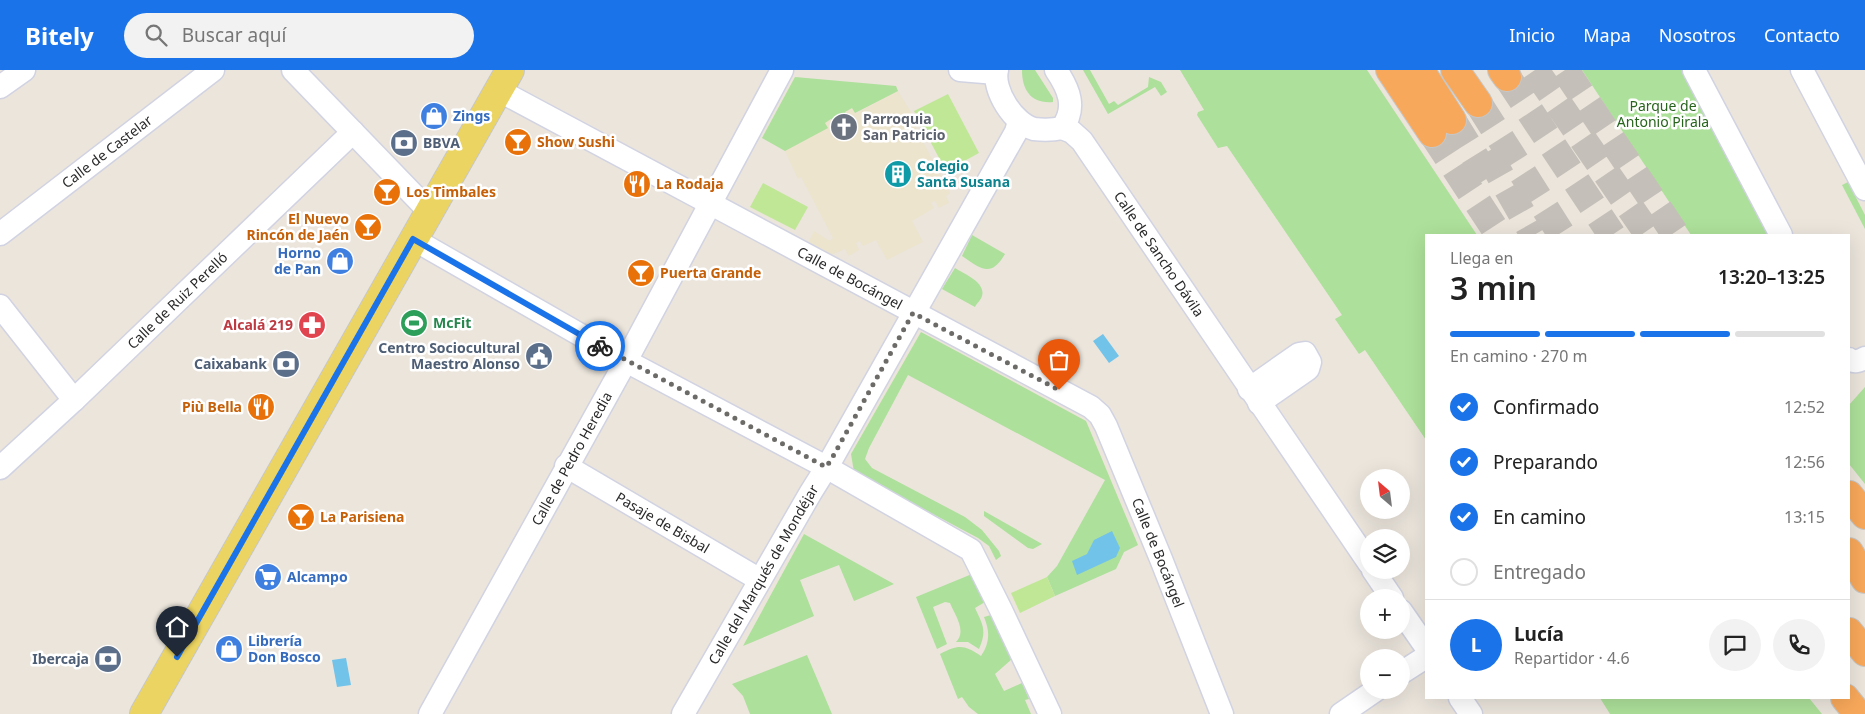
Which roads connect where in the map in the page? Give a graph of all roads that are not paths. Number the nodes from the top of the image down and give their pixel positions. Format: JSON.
{"nodes":[{"id":1,"x":24,"y":70,"type":"edge"},
{"id":2,"x":213,"y":70,"type":"edge"},
{"id":3,"x":293,"y":70,"type":"edge"},
{"id":4,"x":782,"y":70,"type":"edge"},
{"id":5,"x":960,"y":70,"type":"edge"},
{"id":6,"x":1056,"y":70,"type":"edge"},
{"id":7,"x":1390,"y":70,"type":"edge"},
{"id":8,"x":1420,"y":70,"type":"edge"},
{"id":9,"x":1436,"y":70,"type":"edge"},
{"id":10,"x":1455,"y":70,"type":"edge"},
{"id":11,"x":1694,"y":70,"type":"edge"},
{"id":12,"x":1802,"y":70,"type":"edge"},
{"id":13,"x":996,"y":72,"type":"edge"},
{"id":14,"x":504,"y":80,"type":"edge"},
{"id":15,"x":0,"y":87,"type":"edge"},
{"id":16,"x":1456,"y":117,"type":"junction"},
{"id":17,"x":1019,"y":120,"type":"junction"},
{"id":18,"x":1062,"y":128,"type":"junction"},
{"id":19,"x":353,"y":132,"type":"junction"},
{"id":20,"x":1865,"y":189,"type":"edge"},
{"id":21,"x":710,"y":204,"type":"junction"},
{"id":22,"x":429,"y":211,"type":"junction"},
{"id":23,"x":0,"y":234,"type":"edge"},
{"id":24,"x":1780,"y":234,"type":"edge"},
{"id":25,"x":413,"y":239,"type":"junction"},
{"id":26,"x":0,"y":306,"type":"edge"},
{"id":27,"x":913,"y":313,"type":"junction"},
{"id":28,"x":1865,"y":358,"type":"edge"},
{"id":29,"x":1850,"y":360,"type":"edge"},
{"id":30,"x":626,"y":361,"type":"junction"},
{"id":31,"x":74,"y":400,"type":"junction"},
{"id":32,"x":566,"y":466,"type":"junction"},
{"id":33,"x":826,"y":467,"type":"junction"},
{"id":34,"x":0,"y":468,"type":"edge"},
{"id":35,"x":1360,"y":550,"type":"edge"},
{"id":36,"x":1850,"y":554,"type":"edge"},
{"id":37,"x":1850,"y":566,"type":"edge"},
{"id":38,"x":1865,"y":579,"type":"edge"},
{"id":39,"x":760,"y":580,"type":"junction"},
{"id":40,"x":1865,"y":586,"type":"edge"},
{"id":41,"x":1410,"y":624,"type":"edge"},
{"id":42,"x":1850,"y":633,"type":"edge"},
{"id":43,"x":1425,"y":646,"type":"edge"},
{"id":44,"x":1865,"y":652,"type":"edge"},
{"id":45,"x":1425,"y":658,"type":"edge"},
{"id":46,"x":1410,"y":667,"type":"edge"},
{"id":47,"x":1363,"y":699,"type":"edge"},
{"id":48,"x":1461,"y":699,"type":"edge"},
{"id":49,"x":1846,"y":699,"type":"edge"},
{"id":50,"x":150,"y":712,"type":"edge"},
{"id":51,"x":430,"y":714,"type":"edge"},
{"id":52,"x":683,"y":714,"type":"edge"},
{"id":53,"x":1050,"y":714,"type":"edge"},
{"id":54,"x":1222,"y":714,"type":"edge"},
{"id":55,"x":1341,"y":714,"type":"edge"},
{"id":56,"x":1472,"y":714,"type":"edge"},
{"id":57,"x":1858,"y":714,"type":"edge"}],
"edges":[{"from":1,"to":15,"type":"street"},
{"from":2,"to":23,"type":"street","name":"Calle de Castelar"},
{"from":3,"to":19,"type":"street"},
{"from":4,"to":21,"type":"street","name":"Calle de Pedro Heredia"},
{"from":5,"to":13,"type":"street"},
{"from":6,"to":18,"type":"street"},
{"from":7,"to":16,"type":"highway"},
{"from":8,"to":16,"type":"highway"},
{"from":9,"to":16,"type":"highway"},
{"from":10,"to":16,"type":"highway"},
{"from":11,"to":24,"type":"street"},
{"from":12,"to":20,"type":"street"},
{"from":13,"to":17,"type":"street"},
{"from":14,"to":21,"type":"street","name":"Calle de Bocángel"},
{"from":14,"to":22,"type":"main road"},
{"from":17,"to":18,"type":"street"},
{"from":17,"to":27,"type":"street","name":"Calle del Marqués de Mondéjar"},
{"from":18,"to":35,"type":"street","name":"Calle de Sancho Dávila"},
{"from":19,"to":22,"type":"street"},
{"from":19,"to":31,"type":"street","name":"Calle de Ruiz Perelló"},
{"from":21,"to":27,"type":"street","name":"Calle de Bocángel"},
{"from":21,"to":30,"type":"street","name":"Calle de Pedro Heredia"},
{"from":22,"to":25,"type":"main road"},
{"from":25,"to":30,"type":"street"},
{"from":25,"to":50,"type":"main road"},
{"from":26,"to":31,"type":"street"},
{"from":27,"to":33,"type":"street","name":"Calle del Marqués de Mondéjar"},
{"from":27,"to":54,"type":"street","name":"Calle de Bocángel"},
{"from":28,"to":29,"type":"street"},
{"from":30,"to":32,"type":"street","name":"Calle de Pedro Heredia"},
{"from":30,"to":33,"type":"street"},
{"from":31,"to":34,"type":"street","name":"Calle de Ruiz Perelló"},
{"from":32,"to":39,"type":"street","name":"Pasaje de Bisbal"},
{"from":32,"to":51,"type":"street","name":"Calle de Pedro Heredia"},
{"from":33,"to":39,"type":"street","name":"Calle del Marqués de Mondéjar"},
{"from":33,"to":53,"type":"street"},
{"from":36,"to":38,"type":"highway"},
{"from":37,"to":40,"type":"highway"},
{"from":39,"to":52,"type":"street","name":"Calle del Marqués de Mondéjar"},
{"from":41,"to":43,"type":"street"},
{"from":42,"to":44,"type":"highway"},
{"from":45,"to":46,"type":"street"},
{"from":47,"to":55,"type":"street"},
{"from":48,"to":56,"type":"street"},
{"from":49,"to":57,"type":"highway"}]}
